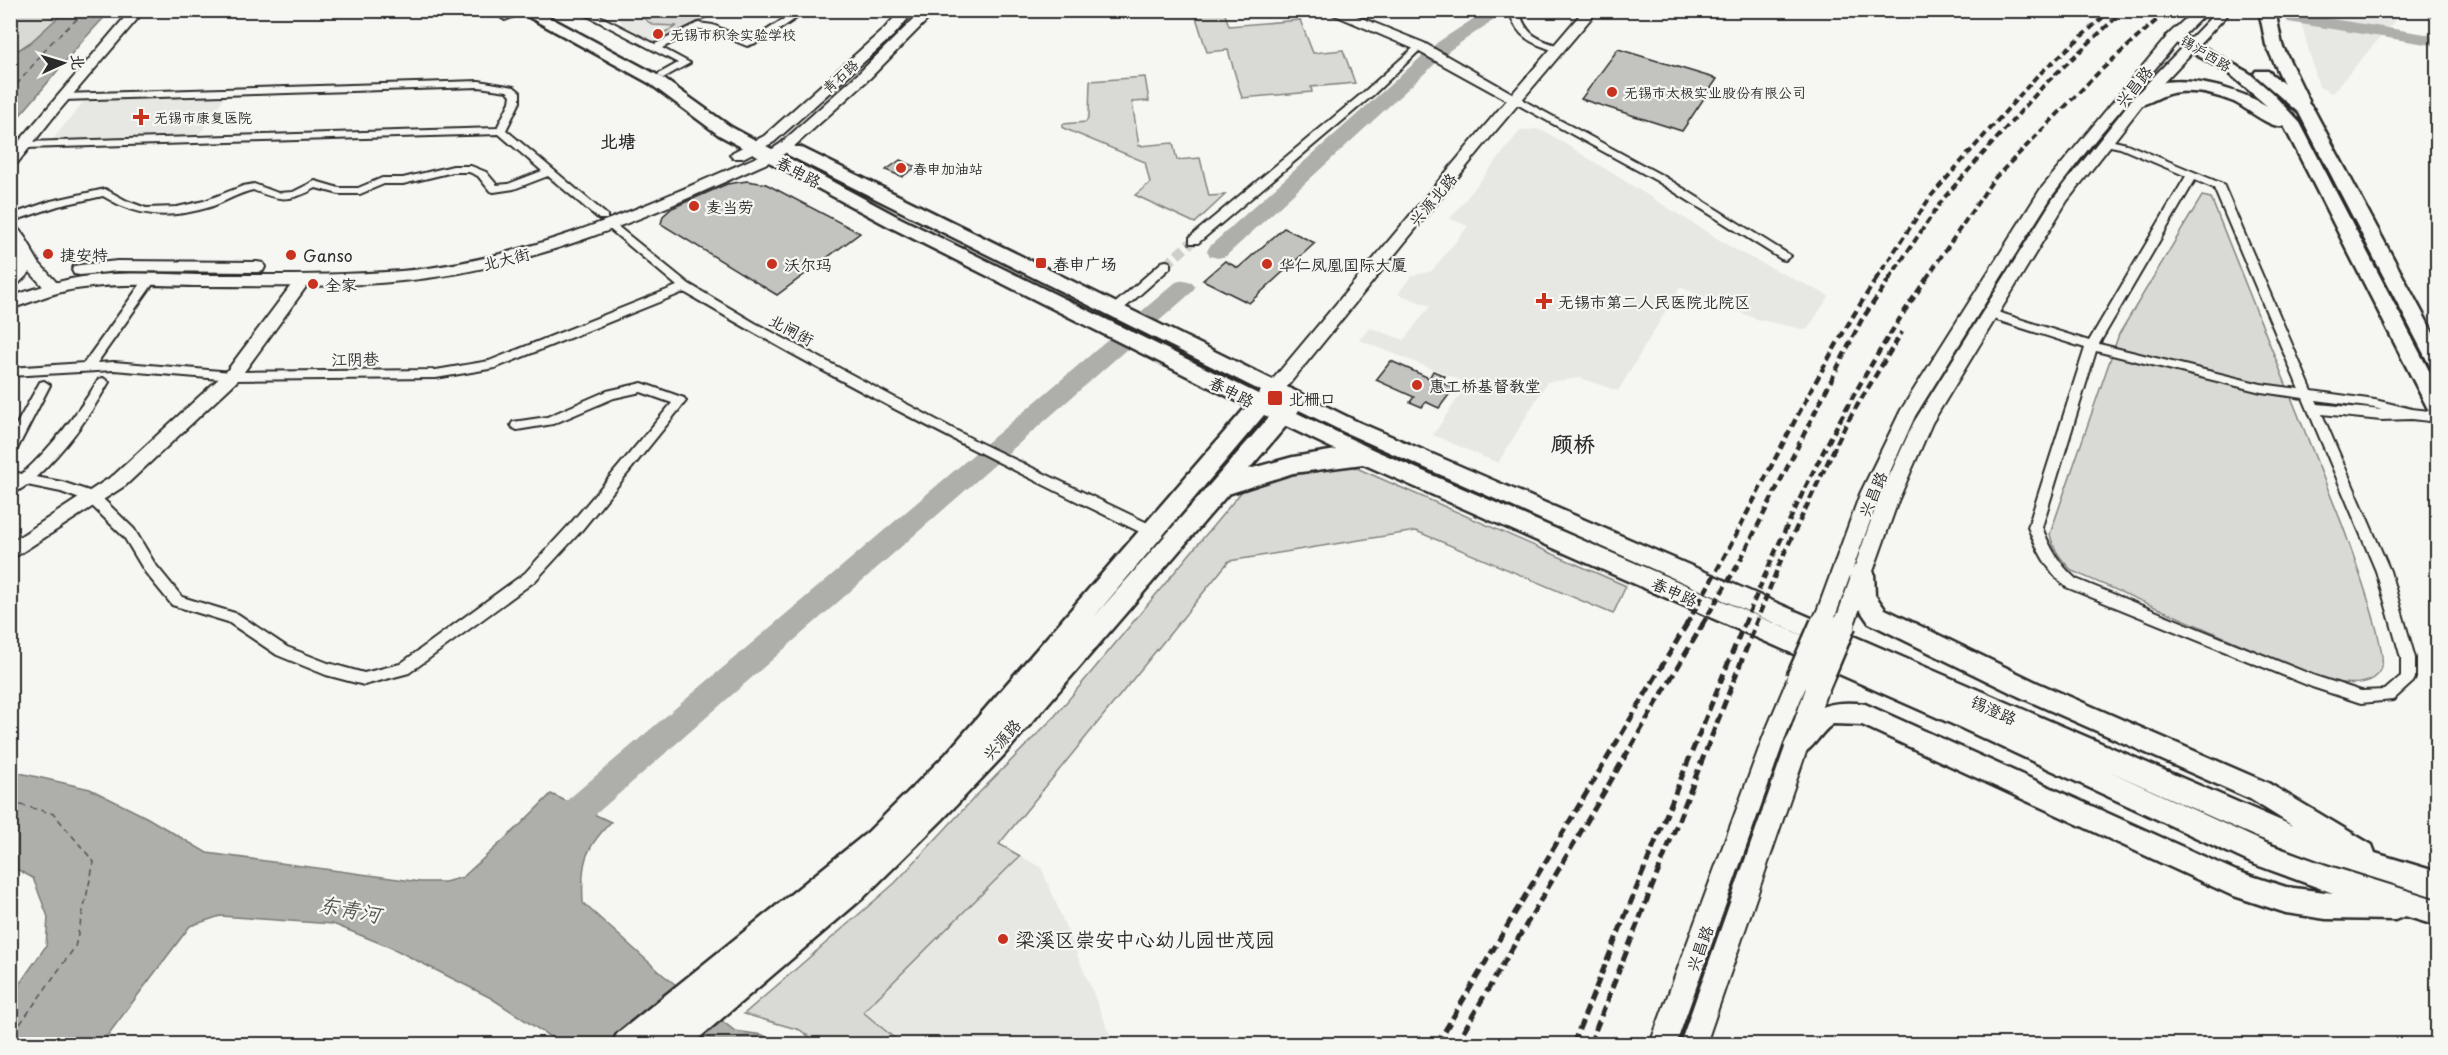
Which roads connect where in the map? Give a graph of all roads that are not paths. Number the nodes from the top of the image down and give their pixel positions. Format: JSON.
{"nodes":[{"id":1,"x":139,"y":10,"type":"edge"},
{"id":2,"x":494,"y":10,"type":"edge"},
{"id":3,"x":545,"y":10,"type":"edge"},
{"id":4,"x":580,"y":10,"type":"edge"},
{"id":5,"x":909,"y":10,"type":"edge"},
{"id":6,"x":931,"y":10,"type":"edge"},
{"id":7,"x":1329,"y":10,"type":"edge"},
{"id":8,"x":1592,"y":10,"type":"edge"},
{"id":9,"x":2203,"y":10,"type":"edge"},
{"id":10,"x":2226,"y":10,"type":"edge"},
{"id":11,"x":2267,"y":10,"type":"edge"},
{"id":12,"x":525,"y":11,"type":"edge"},
{"id":13,"x":1515,"y":12,"type":"edge"},
{"id":14,"x":793,"y":17,"type":"dead end"},
{"id":15,"x":2175,"y":36,"type":"junction"},
{"id":16,"x":2195,"y":43,"type":"junction"},
{"id":17,"x":654,"y":48,"type":"junction"},
{"id":18,"x":1423,"y":48,"type":"junction"},
{"id":19,"x":1559,"y":49,"type":"junction"},
{"id":20,"x":663,"y":75,"type":"junction"},
{"id":21,"x":63,"y":97,"type":"junction"},
{"id":22,"x":1516,"y":100,"type":"junction"},
{"id":23,"x":2138,"y":101,"type":"junction"},
{"id":24,"x":2306,"y":110,"type":"junction"},
{"id":25,"x":501,"y":131,"type":"junction"},
{"id":26,"x":2105,"y":142,"type":"junction"},
{"id":27,"x":25,"y":145,"type":"junction"},
{"id":28,"x":2304,"y":146,"type":"junction"},
{"id":29,"x":770,"y":147,"type":"junction"},
{"id":30,"x":10,"y":163,"type":"edge"},
{"id":31,"x":548,"y":172,"type":"junction"},
{"id":32,"x":2192,"y":175,"type":"junction"},
{"id":33,"x":10,"y":219,"type":"edge"},
{"id":34,"x":607,"y":221,"type":"junction"},
{"id":35,"x":10,"y":229,"type":"edge"},
{"id":36,"x":1194,"y":240,"type":"tunnel mouth"},
{"id":37,"x":24,"y":249,"type":"junction"},
{"id":38,"x":2357,"y":249,"type":"junction"},
{"id":39,"x":2380,"y":253,"type":"junction"},
{"id":40,"x":1785,"y":256,"type":"dead end"},
{"id":41,"x":1166,"y":265,"type":"tunnel mouth"},
{"id":42,"x":149,"y":280,"type":"junction"},
{"id":43,"x":303,"y":280,"type":"junction"},
{"id":44,"x":48,"y":283,"type":"junction"},
{"id":45,"x":10,"y":284,"type":"edge"},
{"id":46,"x":685,"y":287,"type":"junction"},
{"id":47,"x":10,"y":290,"type":"edge"},
{"id":48,"x":10,"y":303,"type":"edge"},
{"id":49,"x":1991,"y":314,"type":"junction"},
{"id":50,"x":1119,"y":319,"type":"junction"},
{"id":51,"x":2092,"y":345,"type":"junction"},
{"id":52,"x":2438,"y":362,"type":"edge"},
{"id":53,"x":88,"y":367,"type":"junction"},
{"id":54,"x":10,"y":372,"type":"edge"},
{"id":55,"x":232,"y":376,"type":"junction"},
{"id":56,"x":103,"y":382,"type":"dead end"},
{"id":57,"x":44,"y":385,"type":"dead end"},
{"id":58,"x":1278,"y":402,"type":"junction"},
{"id":59,"x":2310,"y":402,"type":"junction"},
{"id":60,"x":2438,"y":409,"type":"edge"},
{"id":61,"x":2438,"y":417,"type":"edge"},
{"id":62,"x":517,"y":425,"type":"dead end"},
{"id":63,"x":10,"y":450,"type":"edge"},
{"id":64,"x":1366,"y":456,"type":"junction"},
{"id":65,"x":10,"y":476,"type":"edge"},
{"id":66,"x":25,"y":480,"type":"junction"},
{"id":67,"x":1220,"y":489,"type":"junction"},
{"id":68,"x":10,"y":491,"type":"edge"},
{"id":69,"x":93,"y":498,"type":"junction"},
{"id":70,"x":1557,"y":518,"type":"joint"},
{"id":71,"x":1151,"y":531,"type":"junction"},
{"id":72,"x":10,"y":553,"type":"edge"},
{"id":73,"x":1862,"y":573,"type":"junction"},
{"id":74,"x":1835,"y":618,"type":"junction"},
{"id":75,"x":1807,"y":684,"type":"junction"},
{"id":76,"x":1968,"y":719,"type":"joint"},
{"id":77,"x":1797,"y":745,"type":"junction"},
{"id":78,"x":2386,"y":869,"type":"junction"},
{"id":79,"x":2438,"y":885,"type":"edge"},
{"id":80,"x":2429,"y":911,"type":"edge"},
{"id":81,"x":736,"y":971,"type":"junction"},
{"id":82,"x":627,"y":1044,"type":"edge"},
{"id":83,"x":670,"y":1044,"type":"edge"},
{"id":84,"x":1663,"y":1044,"type":"edge"},
{"id":85,"x":1693,"y":1044,"type":"edge"}],
"edges":[{"from":1,"to":21,"type":"main road"},
{"from":2,"to":12,"type":"street"},
{"from":3,"to":20,"type":"main road","name":"春申路"},
{"from":4,"to":17,"type":"street"},
{"from":5,"to":29,"type":"main road","name":"青石路"},
{"from":6,"to":29,"type":"main road","name":"北大街"},
{"from":7,"to":18,"type":"street"},
{"from":8,"to":19,"type":"main road","name":"兴源北路"},
{"from":9,"to":15,"type":"main road","name":"兴昌路"},
{"from":10,"to":16,"type":"main road","name":"兴昌路"},
{"from":11,"to":24,"type":"main road"},
{"from":12,"to":29,"type":"main road","name":"春申路"},
{"from":13,"to":19,"type":"street"},
{"from":14,"to":17,"type":"street"},
{"from":15,"to":16,"type":"main road","name":"锡沪西路"},
{"from":15,"to":74,"type":"main road","name":"兴昌路"},
{"from":16,"to":23,"type":"main road","name":"兴昌路"},
{"from":16,"to":24,"type":"main road","name":"锡沪西路"},
{"from":16,"to":28,"type":"main road","name":"锡沪西路"},
{"from":17,"to":20,"type":"street"},
{"from":18,"to":22,"type":"street"},
{"from":18,"to":36,"type":"street"},
{"from":19,"to":22,"type":"main road","name":"兴源北路"},
{"from":20,"to":29,"type":"main road","name":"春申路"},
{"from":21,"to":25,"type":"street"},
{"from":21,"to":27,"type":"main road"},
{"from":22,"to":40,"type":"street"},
{"from":22,"to":58,"type":"main road","name":"兴源北路"},
{"from":23,"to":26,"type":"main road","name":"兴昌路"},
{"from":23,"to":28,"type":"main road"},
{"from":24,"to":39,"type":"main road","name":"锡沪西路"},
{"from":25,"to":27,"type":"street"},
{"from":25,"to":31,"type":"street","name":"北闸街"},
{"from":26,"to":32,"type":"street"},
{"from":26,"to":49,"type":"main road","name":"兴昌路"},
{"from":27,"to":30,"type":"main road"},
{"from":28,"to":38,"type":"main road","name":"锡沪西路"},
{"from":29,"to":34,"type":"main road","name":"北大街"},
{"from":29,"to":50,"type":"main road","name":"春申路"},
{"from":31,"to":33,"type":"street"},
{"from":31,"to":34,"type":"street","name":"北闸街"},
{"from":32,"to":51,"type":"street"},
{"from":32,"to":59,"type":"street"},
{"from":34,"to":43,"type":"main road","name":"北大街"},
{"from":34,"to":44,"type":"main road","name":"北大街"},
{"from":34,"to":46,"type":"street","name":"北闸街"},
{"from":35,"to":37,"type":"main road"},
{"from":37,"to":44,"type":"street"},
{"from":37,"to":45,"type":"street"},
{"from":38,"to":39,"type":"main road"},
{"from":38,"to":60,"type":"main road","name":"锡沪西路"},
{"from":39,"to":52,"type":"main road","name":"锡沪西路"},
{"from":41,"to":50,"type":"street"},
{"from":42,"to":43,"type":"main road","name":"北大街"},
{"from":42,"to":44,"type":"main road","name":"北大街"},
{"from":42,"to":53,"type":"street"},
{"from":43,"to":55,"type":"street"},
{"from":44,"to":47,"type":"main road","name":"北大街"},
{"from":44,"to":48,"type":"main road","name":"北大街"},
{"from":46,"to":55,"type":"street","name":"江阴巷"},
{"from":46,"to":71,"type":"street","name":"北闸街"},
{"from":49,"to":51,"type":"street"},
{"from":49,"to":73,"type":"main road","name":"兴昌路"},
{"from":50,"to":58,"type":"main road","name":"春申路"},
{"from":51,"to":59,"type":"street"},
{"from":51,"to":59,"type":"street"},
{"from":53,"to":54,"type":"street","name":"江阴巷"},
{"from":53,"to":55,"type":"street","name":"江阴巷"},
{"from":55,"to":69,"type":"street"},
{"from":56,"to":66,"type":"street"},
{"from":57,"to":63,"type":"street"},
{"from":58,"to":64,"type":"main road","name":"春申路"},
{"from":58,"to":67,"type":"main road","name":"兴源路"},
{"from":58,"to":70,"type":"main road","name":"春申路"},
{"from":58,"to":71,"type":"main road","name":"兴源路"},
{"from":59,"to":61,"type":"street"},
{"from":62,"to":69,"type":"street"},
{"from":64,"to":67,"type":"main road"},
{"from":64,"to":76,"type":"main road","name":"春申路"},
{"from":65,"to":66,"type":"street"},
{"from":66,"to":68,"type":"street"},
{"from":66,"to":69,"type":"street"},
{"from":67,"to":81,"type":"main road","name":"兴源路"},
{"from":69,"to":72,"type":"street"},
{"from":70,"to":78,"type":"main road","name":"锡澄路"},
{"from":71,"to":81,"type":"main road","name":"兴源路"},
{"from":73,"to":74,"type":"main road","name":"兴昌路"},
{"from":73,"to":78,"type":"main road"},
{"from":74,"to":75,"type":"main road","name":"兴昌路","bridge":true},
{"from":75,"to":77,"type":"main road","name":"兴昌路"},
{"from":75,"to":84,"type":"main road","name":"兴昌路"},
{"from":76,"to":80,"type":"main road","name":"锡澄路"},
{"from":77,"to":80,"type":"main road"},
{"from":77,"to":85,"type":"main road","name":"兴昌路"},
{"from":78,"to":79,"type":"main road","name":"锡澄路"},
{"from":81,"to":82,"type":"main road"},
{"from":81,"to":83,"type":"main road","name":"兴源路"}]}
